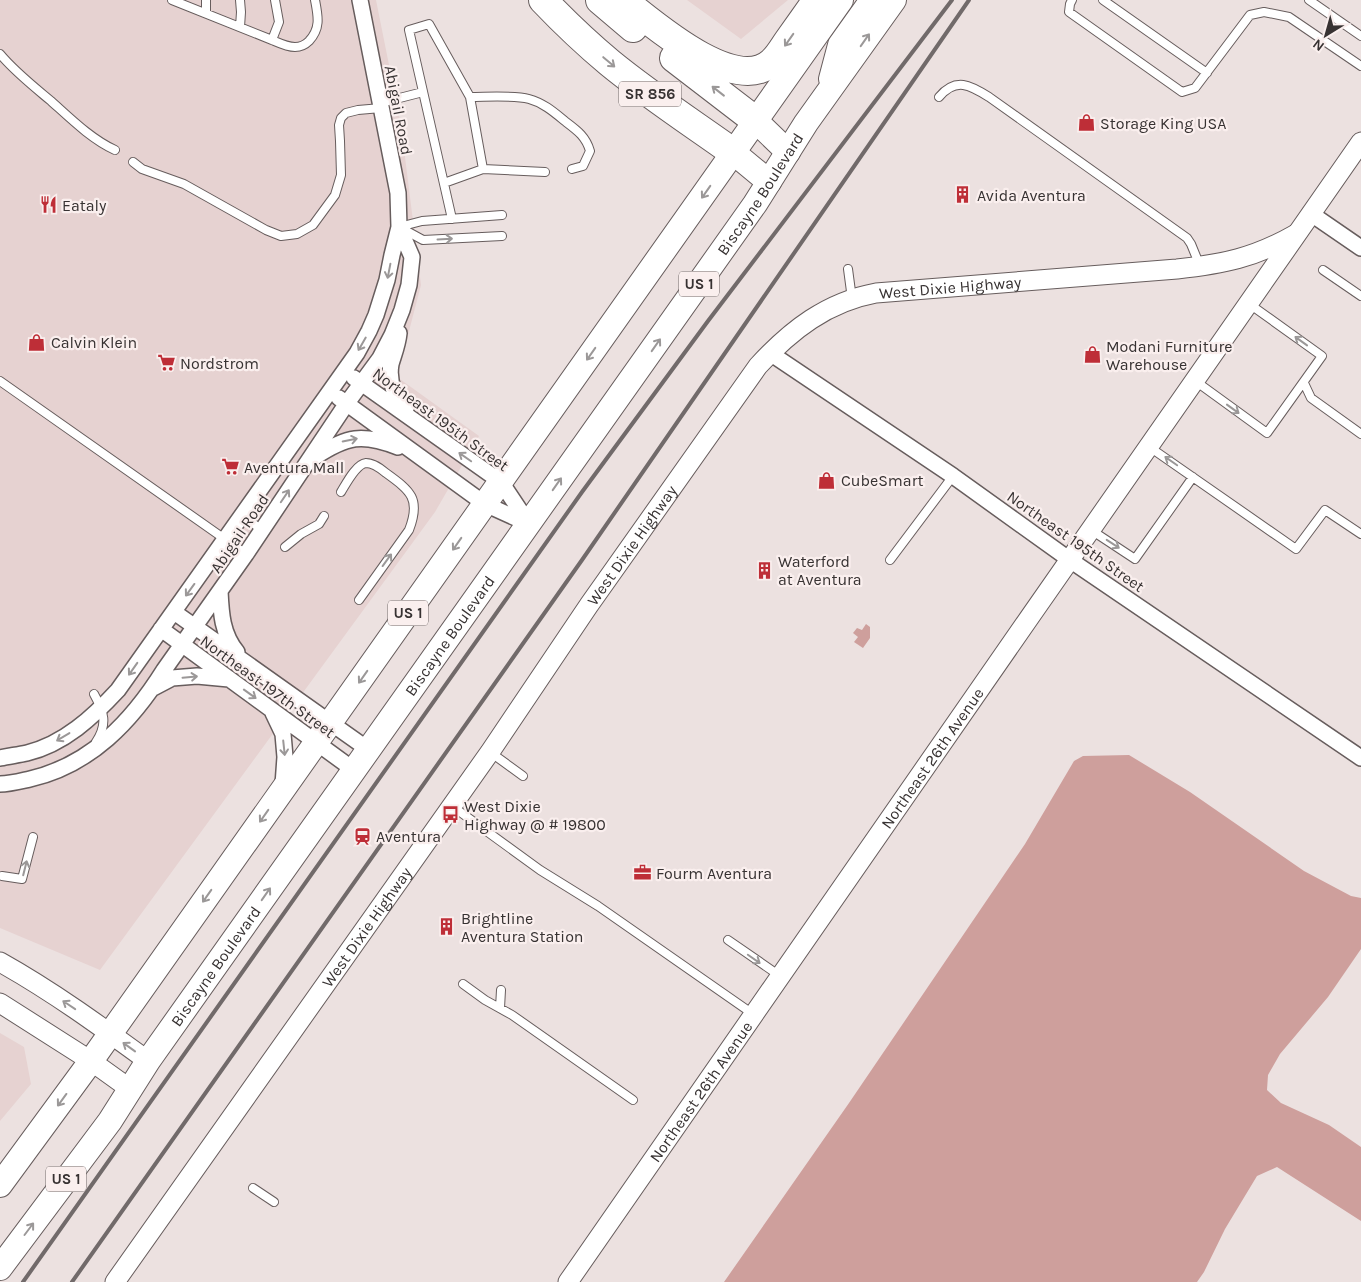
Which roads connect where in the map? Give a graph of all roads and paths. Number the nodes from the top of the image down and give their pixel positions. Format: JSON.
{"nodes":[{"id":1,"x":172,"y":0,"type":"edge"},
{"id":2,"x":206,"y":0,"type":"edge"},
{"id":3,"x":240,"y":0,"type":"edge"},
{"id":4,"x":276,"y":0,"type":"edge"},
{"id":5,"x":315,"y":0,"type":"edge"},
{"id":6,"x":360,"y":0,"type":"edge"},
{"id":7,"x":542,"y":0,"type":"edge"},
{"id":8,"x":600,"y":0,"type":"edge"},
{"id":9,"x":623,"y":0,"type":"edge"},
{"id":10,"x":817,"y":0,"type":"edge"},
{"id":11,"x":841,"y":0,"type":"edge"},
{"id":12,"x":872,"y":0,"type":"edge"},
{"id":13,"x":894,"y":0,"type":"edge"},
{"id":14,"x":1072,"y":0,"type":"edge"},
{"id":15,"x":1103,"y":0,"type":"edge"},
{"id":16,"x":1309,"y":0,"type":"edge"},
{"id":17,"x":206,"y":13,"type":"junction"},
{"id":18,"x":240,"y":26,"type":"junction"},
{"id":19,"x":1361,"y":36,"type":"edge"},
{"id":20,"x":272,"y":40,"type":"junction"},
{"id":21,"x":0,"y":54,"type":"edge"},
{"id":22,"x":1361,"y":66,"type":"edge"},
{"id":23,"x":1207,"y":73,"type":"junction"},
{"id":24,"x":423,"y":92,"type":"junction"},
{"id":25,"x":826,"y":95,"type":"junction"},
{"id":26,"x":470,"y":97,"type":"junction"},
{"id":27,"x":939,"y":97,"type":"dead end"},
{"id":28,"x":381,"y":105,"type":"junction"},
{"id":29,"x":756,"y":121,"type":"junction"},
{"id":30,"x":1361,"y":142,"type":"edge"},
{"id":31,"x":115,"y":150,"type":"dead end"},
{"id":32,"x":788,"y":152,"type":"junction"},
{"id":33,"x":734,"y":153,"type":"junction"},
{"id":34,"x":133,"y":162,"type":"dead end"},
{"id":35,"x":483,"y":169,"type":"junction"},
{"id":36,"x":572,"y":169,"type":"dead end"},
{"id":37,"x":545,"y":172,"type":"dead end"},
{"id":38,"x":770,"y":182,"type":"junction"},
{"id":39,"x":444,"y":183,"type":"junction"},
{"id":40,"x":1310,"y":213,"type":"junction"},
{"id":41,"x":502,"y":215,"type":"dead end"},
{"id":42,"x":452,"y":219,"type":"junction"},
{"id":43,"x":399,"y":227,"type":"junction"},
{"id":44,"x":1296,"y":234,"type":"junction"},
{"id":45,"x":502,"y":236,"type":"dead end"},
{"id":46,"x":1361,"y":248,"type":"edge"},
{"id":47,"x":1200,"y":266,"type":"junction"},
{"id":48,"x":848,"y":268,"type":"dead end"},
{"id":49,"x":1323,"y":270,"type":"dead end"},
{"id":50,"x":1361,"y":296,"type":"edge"},
{"id":51,"x":852,"y":299,"type":"junction"},
{"id":52,"x":1248,"y":303,"type":"junction"},
{"id":53,"x":399,"y":317,"type":"junction"},
{"id":54,"x":770,"y":353,"type":"junction"},
{"id":55,"x":344,"y":371,"type":"junction"},
{"id":56,"x":1194,"y":380,"type":"junction"},
{"id":57,"x":0,"y":381,"type":"edge"},
{"id":58,"x":362,"y":383,"type":"junction"},
{"id":59,"x":1304,"y":383,"type":"junction"},
{"id":60,"x":330,"y":391,"type":"junction"},
{"id":61,"x":347,"y":403,"type":"junction"},
{"id":62,"x":429,"y":431,"type":"junction"},
{"id":63,"x":1361,"y":434,"type":"edge"},
{"id":64,"x":1148,"y":446,"type":"junction"},
{"id":65,"x":416,"y":454,"type":"junction"},
{"id":66,"x":308,"y":462,"type":"junction"},
{"id":67,"x":952,"y":476,"type":"junction"},
{"id":68,"x":1193,"y":477,"type":"junction"},
{"id":69,"x":501,"y":482,"type":"junction"},
{"id":70,"x":341,"y":492,"type":"dead end"},
{"id":71,"x":485,"y":504,"type":"junction"},
{"id":72,"x":242,"y":516,"type":"junction"},
{"id":73,"x":324,"y":516,"type":"dead end"},
{"id":74,"x":529,"y":524,"type":"junction"},
{"id":75,"x":262,"y":530,"type":"junction"},
{"id":76,"x":1091,"y":530,"type":"junction"},
{"id":77,"x":1361,"y":534,"type":"edge"},
{"id":78,"x":226,"y":539,"type":"junction"},
{"id":79,"x":286,"y":546,"type":"dead end"},
{"id":80,"x":246,"y":554,"type":"junction"},
{"id":81,"x":890,"y":560,"type":"dead end"},
{"id":82,"x":1070,"y":560,"type":"junction"},
{"id":83,"x":220,"y":591,"type":"junction"},
{"id":84,"x":359,"y":600,"type":"dead end"},
{"id":85,"x":174,"y":612,"type":"junction"},
{"id":86,"x":195,"y":627,"type":"junction"},
{"id":87,"x":161,"y":629,"type":"junction"},
{"id":88,"x":182,"y":645,"type":"junction"},
{"id":89,"x":244,"y":661,"type":"junction"},
{"id":90,"x":229,"y":679,"type":"junction"},
{"id":91,"x":153,"y":688,"type":"junction"},
{"id":92,"x":94,"y":694,"type":"dead end"},
{"id":93,"x":102,"y":708,"type":"junction"},
{"id":94,"x":271,"y":710,"type":"junction"},
{"id":95,"x":330,"y":722,"type":"junction"},
{"id":96,"x":316,"y":743,"type":"junction"},
{"id":97,"x":369,"y":750,"type":"junction"},
{"id":98,"x":90,"y":752,"type":"junction"},
{"id":99,"x":490,"y":752,"type":"junction"},
{"id":100,"x":0,"y":758,"type":"edge"},
{"id":101,"x":1361,"y":758,"type":"edge"},
{"id":102,"x":354,"y":770,"type":"junction"},
{"id":103,"x":523,"y":776,"type":"dead end"},
{"id":104,"x":0,"y":784,"type":"edge"},
{"id":105,"x":282,"y":790,"type":"junction"},
{"id":106,"x":452,"y":806,"type":"junction"},
{"id":107,"x":32,"y":837,"type":"dead end"},
{"id":108,"x":2,"y":876,"type":"dead end"},
{"id":109,"x":728,"y":940,"type":"dead end"},
{"id":110,"x":0,"y":962,"type":"edge"},
{"id":111,"x":781,"y":977,"type":"junction"},
{"id":112,"x":463,"y":984,"type":"dead end"},
{"id":113,"x":501,"y":990,"type":"dead end"},
{"id":114,"x":0,"y":1004,"type":"edge"},
{"id":115,"x":500,"y":1008,"type":"junction"},
{"id":116,"x":755,"y":1016,"type":"junction"},
{"id":117,"x":109,"y":1033,"type":"junction"},
{"id":118,"x":91,"y":1061,"type":"junction"},
{"id":119,"x":148,"y":1061,"type":"junction"},
{"id":120,"x":130,"y":1089,"type":"junction"},
{"id":121,"x":633,"y":1100,"type":"dead end"},
{"id":122,"x":10,"y":1162,"type":"edge"},
{"id":123,"x":0,"y":1185,"type":"edge"},
{"id":124,"x":252,"y":1188,"type":"dead end"},
{"id":125,"x":274,"y":1202,"type":"dead end"},
{"id":126,"x":0,"y":1268,"type":"edge"},
{"id":127,"x":116,"y":1282,"type":"edge"},
{"id":128,"x":568,"y":1282,"type":"edge"}],
"edges":[{"from":1,"to":17,"type":"lane"},
{"from":2,"to":17,"type":"lane"},
{"from":3,"to":18,"type":"lane"},
{"from":4,"to":20,"type":"lane"},
{"from":5,"to":20,"type":"lane"},
{"from":6,"to":28,"type":"street","name":"Abigail Road"},
{"from":7,"to":33,"type":"highway","number":"SR 856","one_way":true},
{"from":29,"to":8,"type":"highway","number":"SR 856","one_way":true},
{"from":10,"to":9,"type":"highway","one_way":true},
{"from":11,"to":29,"type":"main road","number":"US 1"},
{"from":12,"to":25,"type":"main road"},
{"from":25,"to":13,"type":"main road","name":"Biscayne Boulevard","number":"US 1","one_way":true},
{"from":14,"to":23,"type":"lane"},
{"from":15,"to":23,"type":"lane"},
{"from":16,"to":19,"type":"lane"},
{"from":17,"to":18,"type":"lane"},
{"from":18,"to":20,"type":"lane"},
{"from":21,"to":31,"type":"lane"},
{"from":22,"to":23,"type":"lane"},
{"from":24,"to":26,"type":"lane"},
{"from":24,"to":28,"type":"lane"},
{"from":24,"to":39,"type":"lane"},
{"from":25,"to":32,"type":"main road","name":"Biscayne Boulevard","number":"US 1"},
{"from":26,"to":35,"type":"lane"},
{"from":26,"to":36,"type":"lane"},
{"from":27,"to":47,"type":"lane"},
{"from":28,"to":34,"type":"lane"},
{"from":28,"to":43,"type":"street","name":"Abigail Road"},
{"from":29,"to":32,"type":"main road","number":"SR 856"},
{"from":29,"to":33,"type":"main road","number":"US 1"},
{"from":30,"to":40,"type":"street","name":"West Dixie Highway"},
{"from":32,"to":38,"type":"main road","name":"Biscayne Boulevard","number":"US 1"},
{"from":33,"to":38,"type":"main road","number":"SR 856"},
{"from":33,"to":69,"type":"main road","number":"US 1","one_way":true},
{"from":35,"to":37,"type":"lane"},
{"from":35,"to":39,"type":"lane"},
{"from":74,"to":38,"type":"main road","name":"Biscayne Boulevard","number":"US 1","one_way":true},
{"from":39,"to":42,"type":"lane"},
{"from":40,"to":44,"type":"street","name":"West Dixie Highway"},
{"from":40,"to":46,"type":"street"},
{"from":41,"to":42,"type":"lane"},
{"from":42,"to":43,"type":"lane"},
{"from":43,"to":45,"type":"lane","one_way":true},
{"from":43,"to":53,"type":"street","name":"Abigail Road"},
{"from":43,"to":55,"type":"street","name":"Abigail Road","one_way":true},
{"from":44,"to":47,"type":"street","name":"West Dixie Highway"},
{"from":44,"to":52,"type":"street","name":"Northeast 26th Avenue"},
{"from":47,"to":51,"type":"street","name":"West Dixie Highway"},
{"from":48,"to":51,"type":"lane"},
{"from":49,"to":50,"type":"lane"},
{"from":51,"to":54,"type":"street","name":"West Dixie Highway"},
{"from":52,"to":56,"type":"street","name":"Northeast 26th Avenue"},
{"from":59,"to":52,"type":"lane","one_way":true},
{"from":53,"to":58,"type":"street","name":"Abigail Road"},
{"from":53,"to":62,"type":"street"},
{"from":54,"to":67,"type":"street","name":"Northeast 195th Street"},
{"from":54,"to":99,"type":"street","name":"West Dixie Highway"},
{"from":55,"to":58,"type":"street","name":"Northeast 195th Street"},
{"from":55,"to":60,"type":"street","name":"Abigail Road"},
{"from":56,"to":59,"type":"lane","one_way":true},
{"from":56,"to":64,"type":"street","name":"Northeast 26th Avenue"},
{"from":57,"to":78,"type":"lane"},
{"from":58,"to":61,"type":"street","name":"Abigail Road"},
{"from":58,"to":62,"type":"street","name":"Northeast 195th Street"},
{"from":59,"to":63,"type":"lane"},
{"from":60,"to":61,"type":"street"},
{"from":60,"to":72,"type":"street","name":"Abigail Road"},
{"from":61,"to":65,"type":"street"},
{"from":61,"to":66,"type":"street","name":"Abigail Road"},
{"from":69,"to":62,"type":"street","name":"Northeast 195th Street","one_way":true},
{"from":68,"to":64,"type":"lane","one_way":true},
{"from":64,"to":76,"type":"street","name":"Northeast 26th Avenue"},
{"from":66,"to":65,"type":"street","one_way":true},
{"from":65,"to":71,"type":"street"},
{"from":75,"to":66,"type":"street","name":"Abigail Road","one_way":true},
{"from":67,"to":81,"type":"lane"},
{"from":67,"to":82,"type":"street","name":"Northeast 195th Street"},
{"from":76,"to":68,"type":"lane","one_way":true},
{"from":68,"to":77,"type":"lane"},
{"from":69,"to":71,"type":"main road","number":"US 1"},
{"from":69,"to":74,"type":"street","name":"Northeast 195th Street"},
{"from":84,"to":70,"type":"lane","one_way":true},
{"from":71,"to":74,"type":"street"},
{"from":71,"to":95,"type":"main road","number":"US 1","one_way":true},
{"from":72,"to":75,"type":"lane"},
{"from":72,"to":78,"type":"street","name":"Abigail Road"},
{"from":73,"to":79,"type":"lane"},
{"from":74,"to":97,"type":"main road","name":"Biscayne Boulevard","number":"US 1"},
{"from":75,"to":80,"type":"street","name":"Abigail Road"},
{"from":76,"to":82,"type":"street","name":"Northeast 26th Avenue"},
{"from":78,"to":80,"type":"lane"},
{"from":78,"to":85,"type":"street","name":"Abigail Road","one_way":true},
{"from":80,"to":83,"type":"street","name":"Abigail Road"},
{"from":82,"to":101,"type":"street","name":"Northeast 195th Street"},
{"from":82,"to":111,"type":"street","name":"Northeast 26th Avenue"},
{"from":83,"to":86,"type":"street","name":"Abigail Road"},
{"from":83,"to":89,"type":"street"},
{"from":85,"to":86,"type":"street","name":"Northeast 197th Street"},
{"from":85,"to":87,"type":"street","name":"Abigail Road"},
{"from":86,"to":88,"type":"street","name":"Abigail Road"},
{"from":86,"to":89,"type":"street","name":"Northeast 197th Street"},
{"from":87,"to":88,"type":"street","name":"Northeast 197th Street"},
{"from":87,"to":93,"type":"street","name":"Abigail Road","one_way":true},
{"from":88,"to":90,"type":"street","name":"Northeast 197th Street"},
{"from":88,"to":91,"type":"street","name":"Abigail Road"},
{"from":89,"to":95,"type":"street","name":"Northeast 197th Street"},
{"from":91,"to":90,"type":"street","one_way":true},
{"from":90,"to":94,"type":"street","name":"Northeast 197th Street","one_way":true},
{"from":91,"to":98,"type":"street","name":"Abigail Road"},
{"from":92,"to":93,"type":"lane"},
{"from":93,"to":98,"type":"lane"},
{"from":93,"to":100,"type":"street","name":"Abigail Road","one_way":true},
{"from":94,"to":96,"type":"street","name":"Northeast 197th Street"},
{"from":94,"to":105,"type":"street","one_way":true},
{"from":95,"to":96,"type":"main road","number":"US 1"},
{"from":95,"to":97,"type":"street","name":"Northeast 197th Street"},
{"from":96,"to":102,"type":"street","name":"Northeast 197th Street"},
{"from":96,"to":105,"type":"main road","number":"US 1"},
{"from":97,"to":102,"type":"main road","name":"Biscayne Boulevard","number":"US 1"},
{"from":98,"to":104,"type":"street","name":"Abigail Road"},
{"from":99,"to":103,"type":"lane"},
{"from":99,"to":106,"type":"street","name":"West Dixie Highway"},
{"from":119,"to":102,"type":"main road","name":"Biscayne Boulevard","number":"US 1","one_way":true},
{"from":105,"to":117,"type":"main road","number":"US 1","one_way":true},
{"from":106,"to":116,"type":"lane"},
{"from":106,"to":127,"type":"street","name":"West Dixie Highway"},
{"from":108,"to":107,"type":"lane","one_way":true},
{"from":109,"to":111,"type":"lane","one_way":true},
{"from":117,"to":110,"type":"street","one_way":true},
{"from":111,"to":116,"type":"street","name":"Northeast 26th Avenue"},
{"from":112,"to":115,"type":"lane"},
{"from":113,"to":115,"type":"lane"},
{"from":114,"to":118,"type":"street"},
{"from":115,"to":121,"type":"lane"},
{"from":116,"to":128,"type":"street","name":"Northeast 26th Avenue"},
{"from":117,"to":118,"type":"main road","number":"US 1"},
{"from":119,"to":117,"type":"street","one_way":true},
{"from":118,"to":120,"type":"street"},
{"from":118,"to":122,"type":"main road","number":"US 1","one_way":true},
{"from":119,"to":120,"type":"main road","name":"Biscayne Boulevard","number":"US 1"},
{"from":126,"to":120,"type":"main road","name":"Biscayne Boulevard","number":"US 1","one_way":true},
{"from":122,"to":123,"type":"main road","number":"US 1"},
{"from":124,"to":125,"type":"lane"}]}
